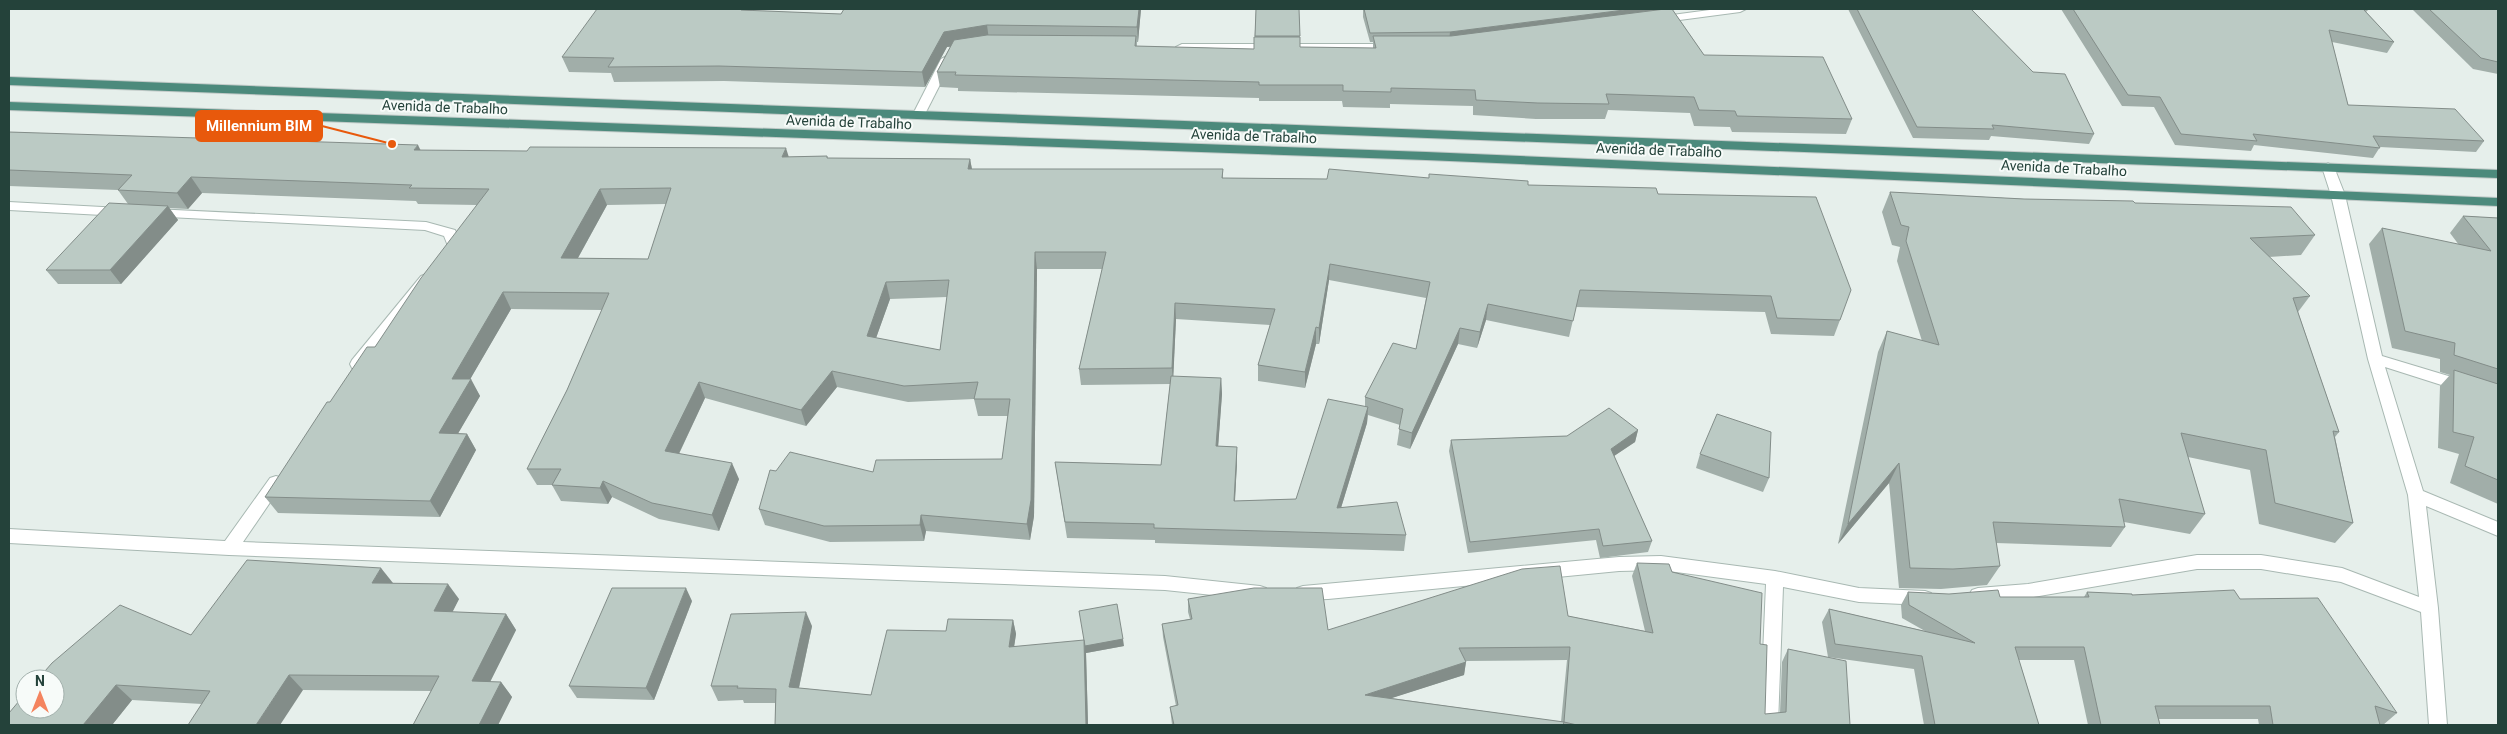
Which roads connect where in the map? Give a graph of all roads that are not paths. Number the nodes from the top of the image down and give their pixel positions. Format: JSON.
{"nodes":[{"id":1,"x":1740,"y":9,"type":"edge"},
{"id":2,"x":1643,"y":22,"type":"edge"},
{"id":3,"x":1167,"y":47,"type":"edge"},
{"id":4,"x":1401,"y":47,"type":"edge"},
{"id":5,"x":951,"y":51,"type":"edge"},
{"id":6,"x":9,"y":81,"type":"edge"},
{"id":7,"x":493,"y":99,"type":"junction"},
{"id":8,"x":9,"y":106,"type":"edge"},
{"id":9,"x":919,"y":114,"type":"junction"},
{"id":10,"x":473,"y":123,"type":"junction"},
{"id":11,"x":1490,"y":135,"type":"junction"},
{"id":12,"x":2001,"y":154,"type":"junction"},
{"id":13,"x":1490,"y":159,"type":"junction"},
{"id":14,"x":2328,"y":167,"type":"junction"},
{"id":15,"x":2498,"y":174,"type":"edge"},
{"id":16,"x":2010,"y":180,"type":"junction"},
{"id":17,"x":2338,"y":195,"type":"junction"},
{"id":18,"x":2498,"y":202,"type":"edge"},
{"id":19,"x":9,"y":206,"type":"edge"},
{"id":20,"x":2375,"y":359,"type":"junction"},
{"id":21,"x":349,"y":376,"type":"edge"},
{"id":22,"x":2498,"y":397,"type":"edge"},
{"id":23,"x":286,"y":466,"type":"edge"},
{"id":24,"x":2416,"y":495,"type":"junction"},
{"id":25,"x":2498,"y":529,"type":"edge"},
{"id":26,"x":9,"y":536,"type":"edge"},
{"id":27,"x":230,"y":548,"type":"junction"},
{"id":28,"x":1775,"y":578,"type":"junction"},
{"id":29,"x":1960,"y":597,"type":"edge"},
{"id":30,"x":1941,"y":598,"type":"edge"},
{"id":31,"x":2429,"y":608,"type":"junction"},
{"id":32,"x":1769,"y":725,"type":"edge"},
{"id":33,"x":2438,"y":725,"type":"edge"}],
"edges":[{"from":1,"to":2,"type":"street"},
{"from":3,"to":4,"type":"street"},
{"from":5,"to":9,"type":"street"},
{"from":6,"to":7,"type":"highway","name":"Avenida de Trabalho"},
{"from":7,"to":9,"type":"highway","name":"Avenida de Trabalho"},
{"from":7,"to":10,"type":"highway"},
{"from":8,"to":10,"type":"highway","name":"Avenida de Trabalho"},
{"from":9,"to":11,"type":"highway","name":"Avenida de Trabalho"},
{"from":10,"to":13,"type":"highway","name":"Avenida de Trabalho"},
{"from":11,"to":12,"type":"highway","name":"Avenida de Trabalho"},
{"from":11,"to":13,"type":"highway"},
{"from":12,"to":14,"type":"highway","name":"Avenida de Trabalho"},
{"from":12,"to":16,"type":"highway"},
{"from":13,"to":16,"type":"highway","name":"Avenida de Trabalho"},
{"from":14,"to":15,"type":"highway","name":"Avenida de Trabalho"},
{"from":14,"to":17,"type":"street"},
{"from":16,"to":17,"type":"highway","name":"Avenida de Trabalho"},
{"from":17,"to":18,"type":"highway","name":"Avenida de Trabalho"},
{"from":17,"to":20,"type":"street"},
{"from":19,"to":21,"type":"street"},
{"from":20,"to":22,"type":"street"},
{"from":20,"to":24,"type":"street"},
{"from":23,"to":27,"type":"street"},
{"from":24,"to":25,"type":"street"},
{"from":24,"to":31,"type":"street"},
{"from":26,"to":27,"type":"street"},
{"from":27,"to":28,"type":"street"},
{"from":28,"to":30,"type":"street"},
{"from":28,"to":32,"type":"street"},
{"from":29,"to":31,"type":"street"},
{"from":31,"to":33,"type":"street"}]}
